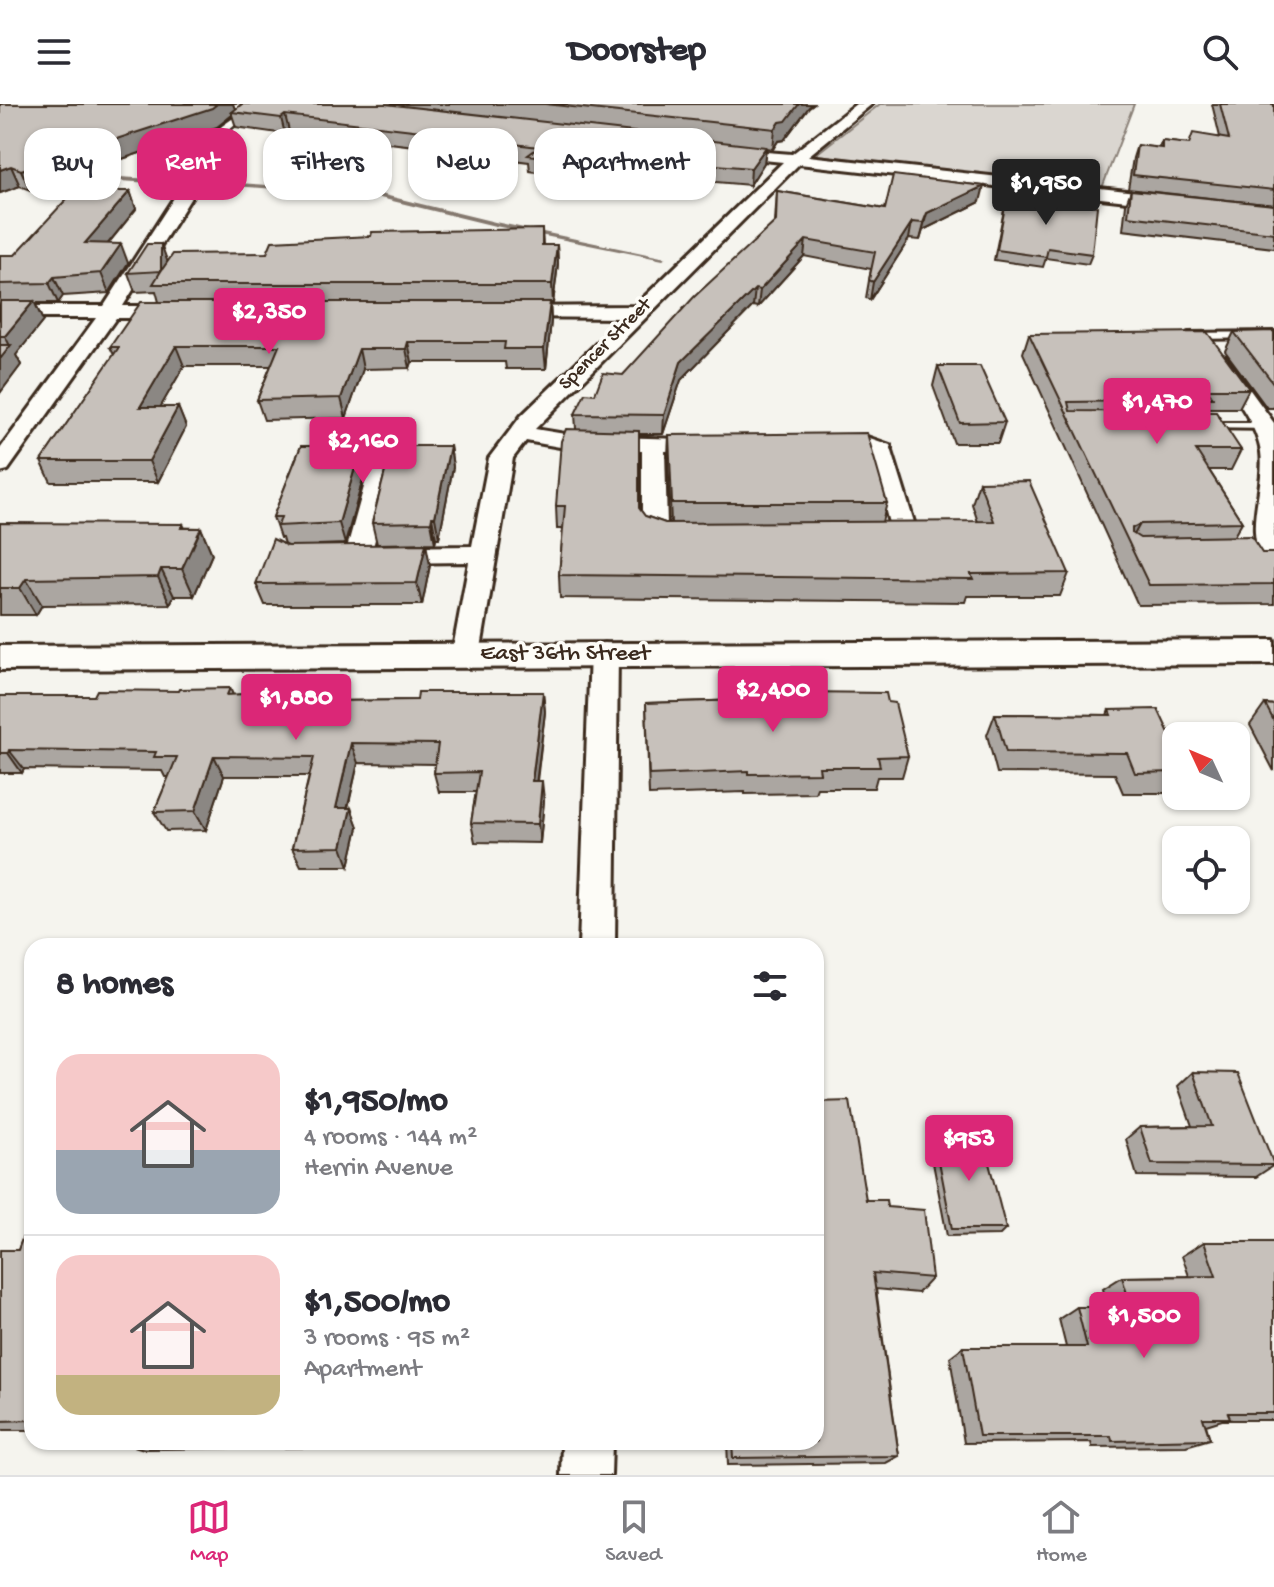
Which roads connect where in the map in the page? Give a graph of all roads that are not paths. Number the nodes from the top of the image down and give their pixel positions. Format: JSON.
{"nodes":[{"id":1,"x":193,"y":104,"type":"edge"},
{"id":2,"x":284,"y":104,"type":"edge"},
{"id":3,"x":865,"y":104,"type":"edge"},
{"id":4,"x":255,"y":105,"type":"edge"},
{"id":5,"x":308,"y":106,"type":"edge"},
{"id":6,"x":225,"y":128,"type":"edge"},
{"id":7,"x":716,"y":150,"type":"edge"},
{"id":8,"x":795,"y":159,"type":"junction"},
{"id":9,"x":181,"y":200,"type":"edge"},
{"id":10,"x":1189,"y":203,"type":"edge"},
{"id":11,"x":199,"y":311,"type":"edge"},
{"id":12,"x":483,"y":311,"type":"edge"},
{"id":13,"x":0,"y":312,"type":"edge"},
{"id":14,"x":110,"y":312,"type":"junction"},
{"id":15,"x":639,"y":312,"type":"junction"},
{"id":16,"x":1274,"y":335,"type":"edge"},
{"id":17,"x":1191,"y":336,"type":"joint"},
{"id":18,"x":1187,"y":426,"type":"edge"},
{"id":19,"x":1270,"y":426,"type":"edge"},
{"id":20,"x":519,"y":433,"type":"junction"},
{"id":21,"x":653,"y":444,"type":"junction"},
{"id":22,"x":739,"y":445,"type":"edge"},
{"id":23,"x":800,"y":445,"type":"edge"},
{"id":24,"x":0,"y":465,"type":"edge"},
{"id":25,"x":379,"y":476,"type":"dead end"},
{"id":26,"x":709,"y":535,"type":"edge"},
{"id":27,"x":859,"y":535,"type":"edge"},
{"id":28,"x":1270,"y":551,"type":"edge"},
{"id":29,"x":483,"y":554,"type":"junction"},
{"id":30,"x":326,"y":555,"type":"edge"},
{"id":31,"x":358,"y":555,"type":"junction"},
{"id":32,"x":1274,"y":652,"type":"edge"},
{"id":33,"x":604,"y":653,"type":"junction"},
{"id":34,"x":466,"y":654,"type":"junction"},
{"id":35,"x":0,"y":658,"type":"edge"},
{"id":36,"x":597,"y":938,"type":"edge"},
{"id":37,"x":587,"y":1450,"type":"edge"},
{"id":38,"x":586,"y":1475,"type":"edge"}],
"edges":[{"from":1,"to":4,"type":"street"},
{"from":2,"to":4,"type":"street"},
{"from":2,"to":5,"type":"street"},
{"from":3,"to":8,"type":"street","name":"Spencer Street"},
{"from":4,"to":6,"type":"lane"},
{"from":7,"to":8,"type":"street"},
{"from":8,"to":10,"type":"street"},
{"from":8,"to":15,"type":"street","name":"Spencer Street"},
{"from":9,"to":14,"type":"street"},
{"from":11,"to":14,"type":"street"},
{"from":12,"to":15,"type":"street"},
{"from":13,"to":14,"type":"street"},
{"from":14,"to":24,"type":"street"},
{"from":15,"to":20,"type":"street","name":"Spencer Street"},
{"from":16,"to":17,"type":"lane"},
{"from":17,"to":19,"type":"street"},
{"from":18,"to":19,"type":"lane"},
{"from":19,"to":28,"type":"street"},
{"from":20,"to":21,"type":"street"},
{"from":20,"to":29,"type":"street","name":"Spencer Street"},
{"from":21,"to":22,"type":"street"},
{"from":21,"to":26,"type":"street"},
{"from":23,"to":27,"type":"street"},
{"from":25,"to":31,"type":"street"},
{"from":29,"to":31,"type":"street"},
{"from":29,"to":34,"type":"street","name":"Spencer Street"},
{"from":30,"to":31,"type":"street"},
{"from":32,"to":33,"type":"street","name":"East 36th Street"},
{"from":33,"to":34,"type":"street","name":"East 36th Street"},
{"from":33,"to":36,"type":"street"},
{"from":34,"to":35,"type":"street","name":"East 36th Street"},
{"from":37,"to":38,"type":"street"}]}
